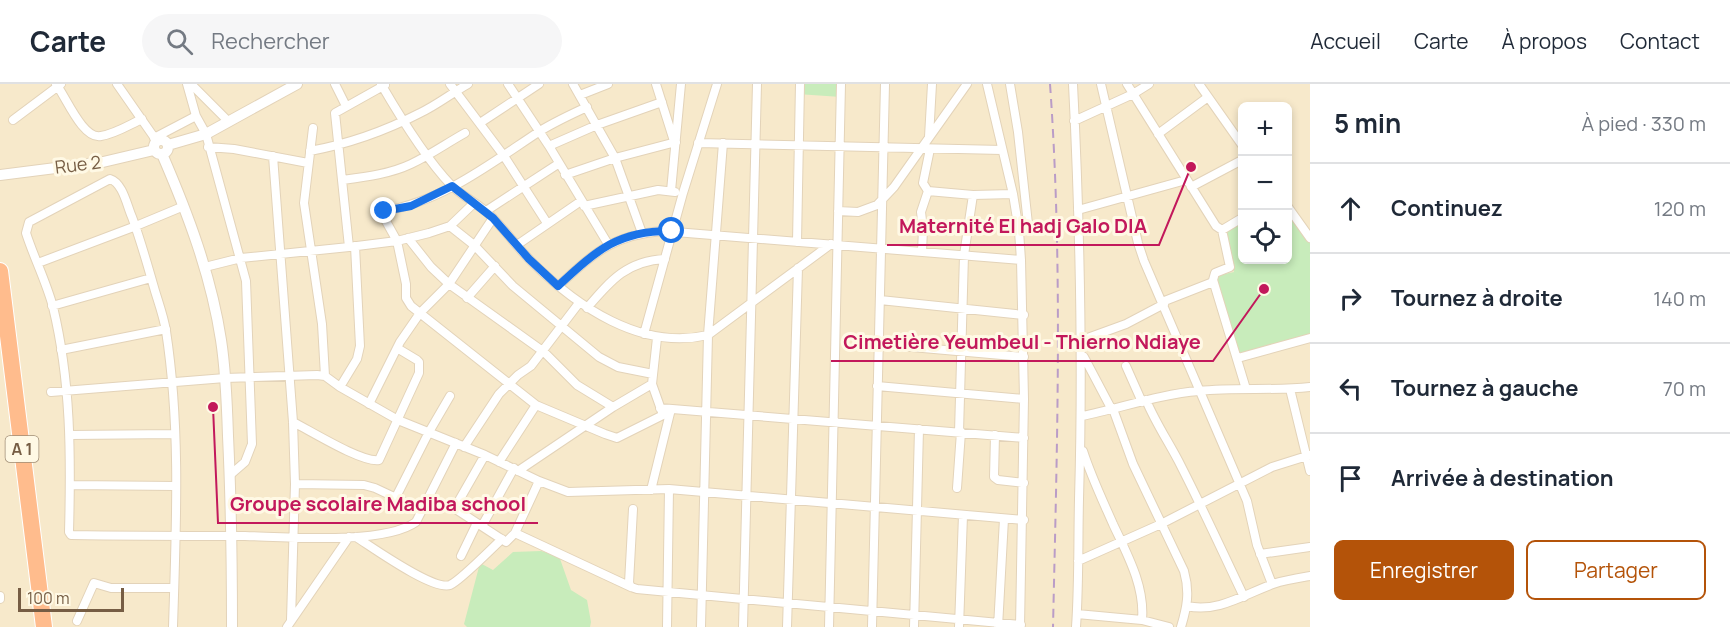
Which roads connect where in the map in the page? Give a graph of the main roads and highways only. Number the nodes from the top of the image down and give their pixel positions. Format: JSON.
{"nodes":[{"id":1,"x":0,"y":271,"type":"edge"},
{"id":2,"x":0,"y":355,"type":"edge"},
{"id":3,"x":34,"y":627,"type":"edge"},
{"id":4,"x":44,"y":627,"type":"edge"}],
"edges":[{"from":1,"to":4,"type":"highway","number":"A 1"},
{"from":2,"to":3,"type":"highway","number":"A 1"}]}
